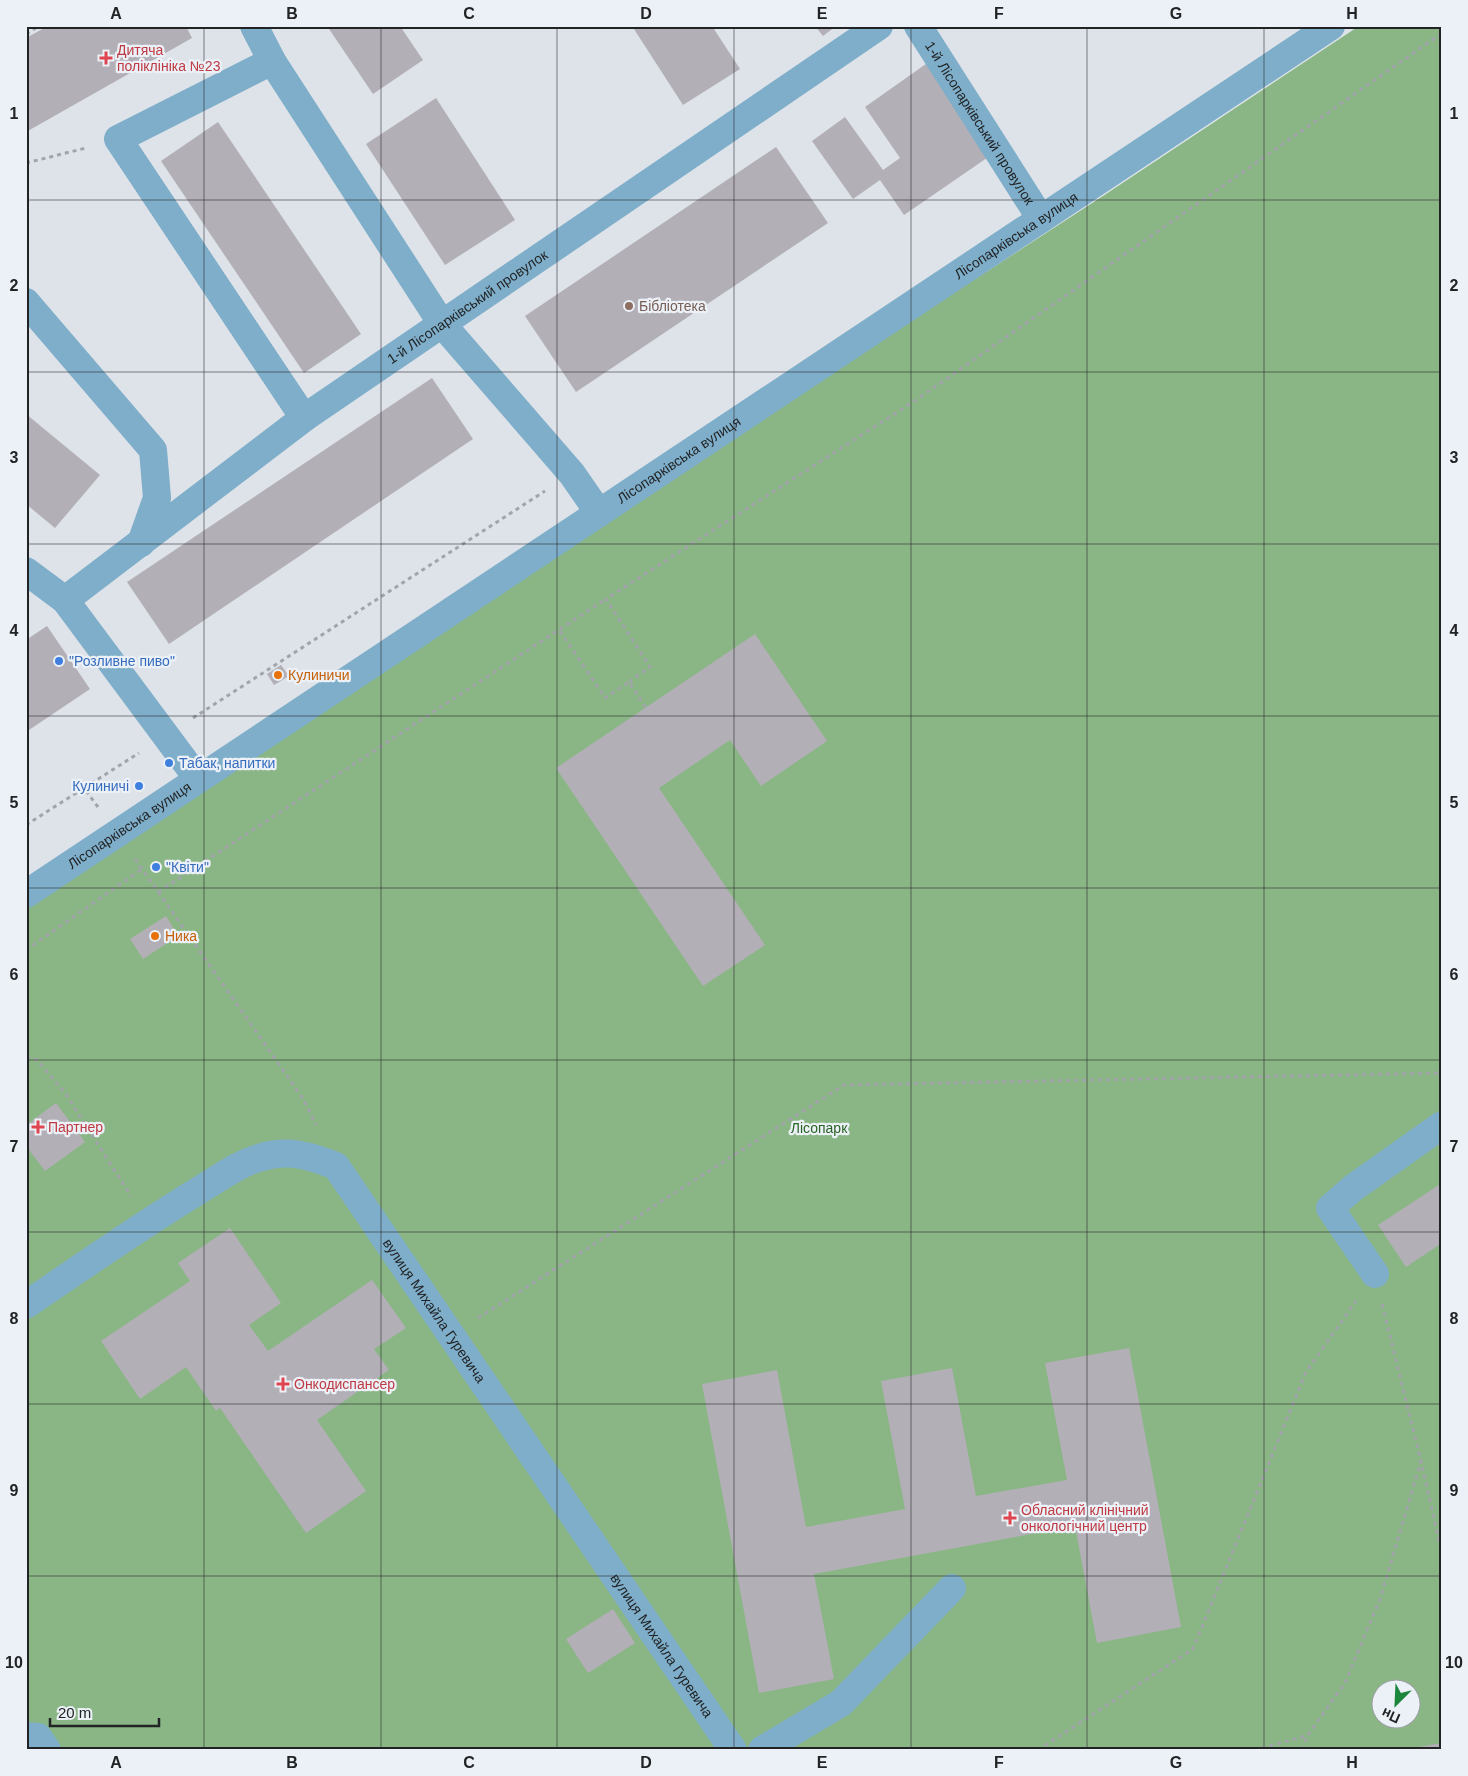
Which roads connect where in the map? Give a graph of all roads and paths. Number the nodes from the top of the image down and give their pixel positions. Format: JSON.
{"nodes":[{"id":1,"x":39,"y":26,"type":"edge"},
{"id":2,"x":254,"y":26,"type":"edge"},
{"id":3,"x":879,"y":26,"type":"edge"},
{"id":4,"x":918,"y":26,"type":"edge"},
{"id":5,"x":1331,"y":26,"type":"edge"},
{"id":6,"x":1442,"y":33,"type":"edge"},
{"id":7,"x":26,"y":34,"type":"edge"},
{"id":8,"x":272,"y":61,"type":"junction"},
{"id":9,"x":118,"y":139,"type":"junction"},
{"id":10,"x":26,"y":163,"type":"edge"},
{"id":11,"x":1041,"y":219,"type":"junction"},
{"id":12,"x":26,"y":302,"type":"edge"},
{"id":13,"x":442,"y":324,"type":"junction"},
{"id":14,"x":304,"y":418,"type":"junction"},
{"id":15,"x":572,"y":474,"type":"junction"},
{"id":16,"x":599,"y":512,"type":"junction"},
{"id":17,"x":141,"y":543,"type":"junction"},
{"id":18,"x":26,"y":571,"type":"edge"},
{"id":19,"x":606,"y":599,"type":"junction"},
{"id":20,"x":65,"y":600,"type":"junction"},
{"id":21,"x":560,"y":631,"type":"junction"},
{"id":22,"x":629,"y":682,"type":"junction"},
{"id":23,"x":646,"y":708,"type":"dead end"},
{"id":24,"x":166,"y":736,"type":"junction"},
{"id":25,"x":198,"y":779,"type":"junction"},
{"id":26,"x":84,"y":788,"type":"junction"},
{"id":27,"x":26,"y":826,"type":"edge"},
{"id":28,"x":117,"y":833,"type":"junction"},
{"id":29,"x":142,"y":869,"type":"junction"},
{"id":30,"x":158,"y":892,"type":"junction"},
{"id":31,"x":26,"y":894,"type":"edge"},
{"id":32,"x":26,"y":950,"type":"edge"},
{"id":33,"x":26,"y":1057,"type":"edge"},
{"id":34,"x":1442,"y":1073,"type":"edge"},
{"id":35,"x":1442,"y":1125,"type":"edge"},
{"id":36,"x":336,"y":1166,"type":"junction"},
{"id":37,"x":147,"y":1222,"type":"junction"},
{"id":38,"x":1375,"y":1274,"type":"junction"},
{"id":39,"x":26,"y":1306,"type":"edge"},
{"id":40,"x":451,"y":1335,"type":"junction"},
{"id":41,"x":1421,"y":1460,"type":"junction"},
{"id":42,"x":1442,"y":1554,"type":"edge"},
{"id":43,"x":952,"y":1588,"type":"dead end"},
{"id":44,"x":1307,"y":1736,"type":"junction"},
{"id":45,"x":733,"y":1750,"type":"edge"},
{"id":46,"x":762,"y":1750,"type":"edge"},
{"id":47,"x":1038,"y":1750,"type":"edge"},
{"id":48,"x":1254,"y":1750,"type":"edge"},
{"id":49,"x":1303,"y":1750,"type":"edge"}],
"edges":[{"from":1,"to":7,"type":"path"},
{"from":2,"to":8,"type":"street"},
{"from":3,"to":13,"type":"street","name":"1-й Лісопарківський провулок"},
{"from":4,"to":11,"type":"street","name":"1-й Лісопарківський провулок"},
{"from":5,"to":11,"type":"street","name":"Лісопарківська вулиця"},
{"from":6,"to":19,"type":"path"},
{"from":8,"to":9,"type":"street"},
{"from":8,"to":13,"type":"street"},
{"from":9,"to":10,"type":"path"},
{"from":9,"to":14,"type":"street"},
{"from":11,"to":16,"type":"street","name":"Лісопарківська вулиця"},
{"from":12,"to":17,"type":"street"},
{"from":13,"to":14,"type":"street","name":"1-й Лісопарківський провулок"},
{"from":13,"to":15,"type":"street"},
{"from":14,"to":17,"type":"street","name":"1-й Лісопарківський провулок"},
{"from":15,"to":16,"type":"street"},
{"from":15,"to":24,"type":"path"},
{"from":16,"to":25,"type":"street","name":"Лісопарківська вулиця"},
{"from":17,"to":20,"type":"street","name":"1-й Лісопарківський провулок"},
{"from":18,"to":20,"type":"street"},
{"from":19,"to":21,"type":"path"},
{"from":19,"to":22,"type":"path"},
{"from":20,"to":24,"type":"street"},
{"from":21,"to":22,"type":"path"},
{"from":21,"to":30,"type":"path"},
{"from":22,"to":23,"type":"path"},
{"from":24,"to":25,"type":"street"},
{"from":24,"to":26,"type":"path"},
{"from":25,"to":28,"type":"street","name":"Лісопарківська вулиця"},
{"from":26,"to":27,"type":"path"},
{"from":26,"to":28,"type":"path"},
{"from":28,"to":29,"type":"path"},
{"from":28,"to":31,"type":"street","name":"Лісопарківська вулиця"},
{"from":29,"to":30,"type":"path"},
{"from":29,"to":32,"type":"path"},
{"from":30,"to":36,"type":"path"},
{"from":33,"to":37,"type":"path"},
{"from":34,"to":40,"type":"path"},
{"from":35,"to":38,"type":"street"},
{"from":36,"to":37,"type":"street"},
{"from":36,"to":40,"type":"street","name":"вулиця Михайла Гуревича"},
{"from":37,"to":39,"type":"street"},
{"from":38,"to":41,"type":"path"},
{"from":38,"to":47,"type":"path"},
{"from":40,"to":45,"type":"street","name":"вулиця Михайла Гуревича"},
{"from":41,"to":42,"type":"path"},
{"from":41,"to":44,"type":"path"},
{"from":43,"to":46,"type":"street"},
{"from":44,"to":48,"type":"path"},
{"from":44,"to":49,"type":"path"}]}
